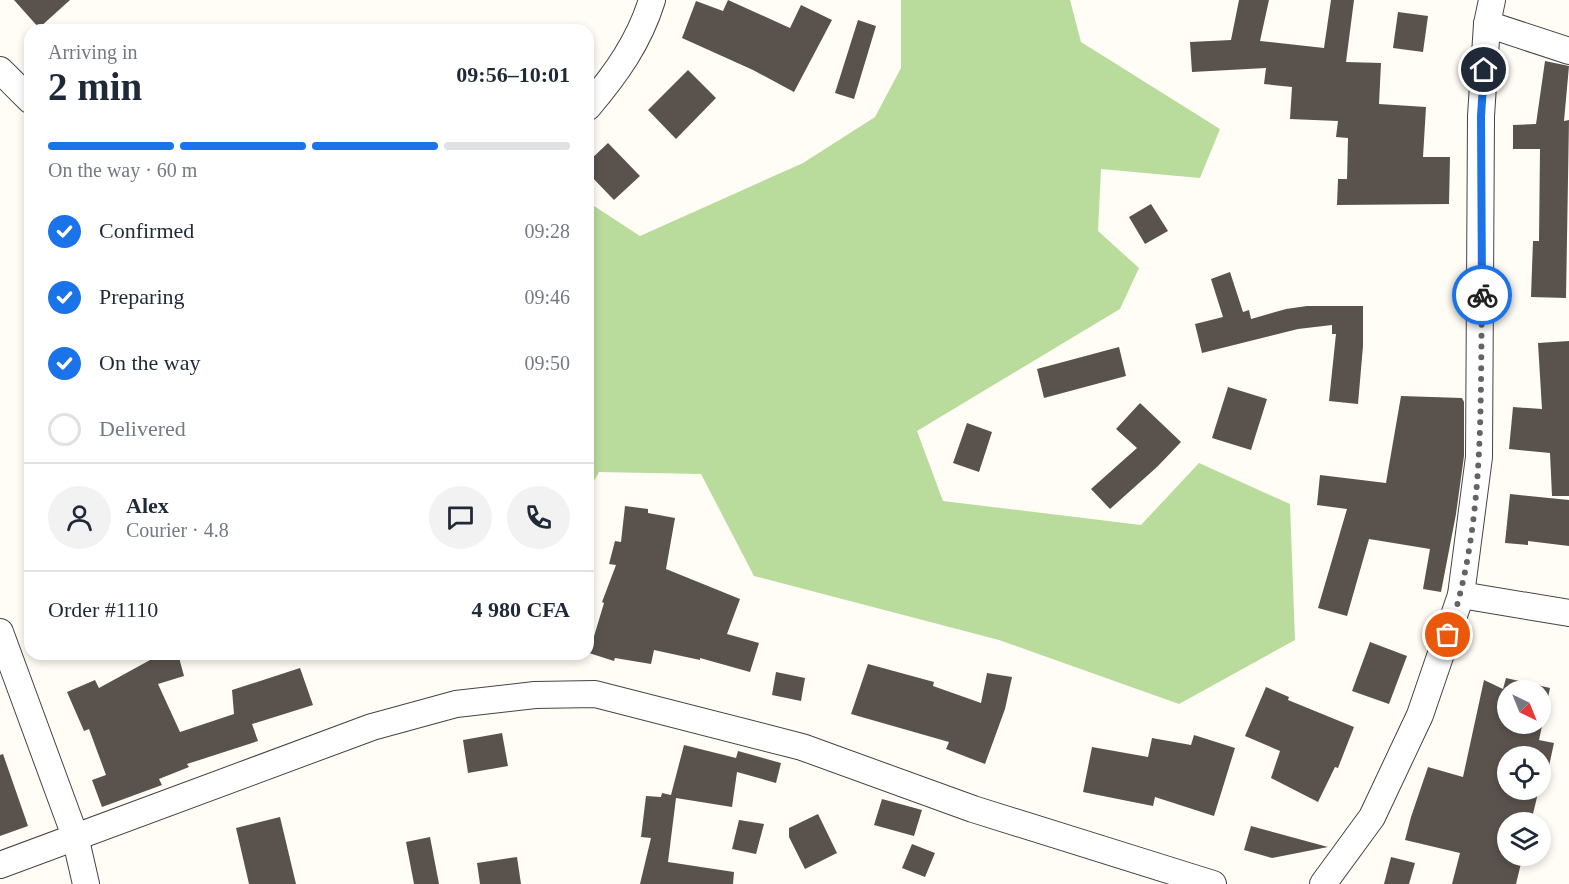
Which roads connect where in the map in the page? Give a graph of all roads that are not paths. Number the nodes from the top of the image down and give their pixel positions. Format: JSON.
{"nodes":[{"id":1,"x":652,"y":0,"type":"edge"},
{"id":2,"x":1490,"y":12,"type":"edge"},
{"id":3,"x":1569,"y":51,"type":"edge"},
{"id":4,"x":0,"y":70,"type":"edge"},
{"id":5,"x":24,"y":94,"type":"edge"},
{"id":6,"x":594,"y":100,"type":"edge"},
{"id":7,"x":1461,"y":595,"type":"junction"},
{"id":8,"x":1569,"y":613,"type":"edge"},
{"id":9,"x":0,"y":632,"type":"edge"},
{"id":10,"x":75,"y":836,"type":"junction"},
{"id":11,"x":0,"y":866,"type":"edge"},
{"id":12,"x":87,"y":884,"type":"edge"},
{"id":13,"x":1213,"y":884,"type":"edge"},
{"id":14,"x":1323,"y":884,"type":"edge"}],
"edges":[{"from":1,"to":6,"type":"street"},
{"from":2,"to":3,"type":"street"},
{"from":2,"to":7,"type":"street"},
{"from":4,"to":5,"type":"street"},
{"from":7,"to":8,"type":"street"},
{"from":7,"to":14,"type":"street"},
{"from":9,"to":10,"type":"street"},
{"from":10,"to":11,"type":"street"},
{"from":10,"to":12,"type":"street"},
{"from":10,"to":13,"type":"street"}]}
